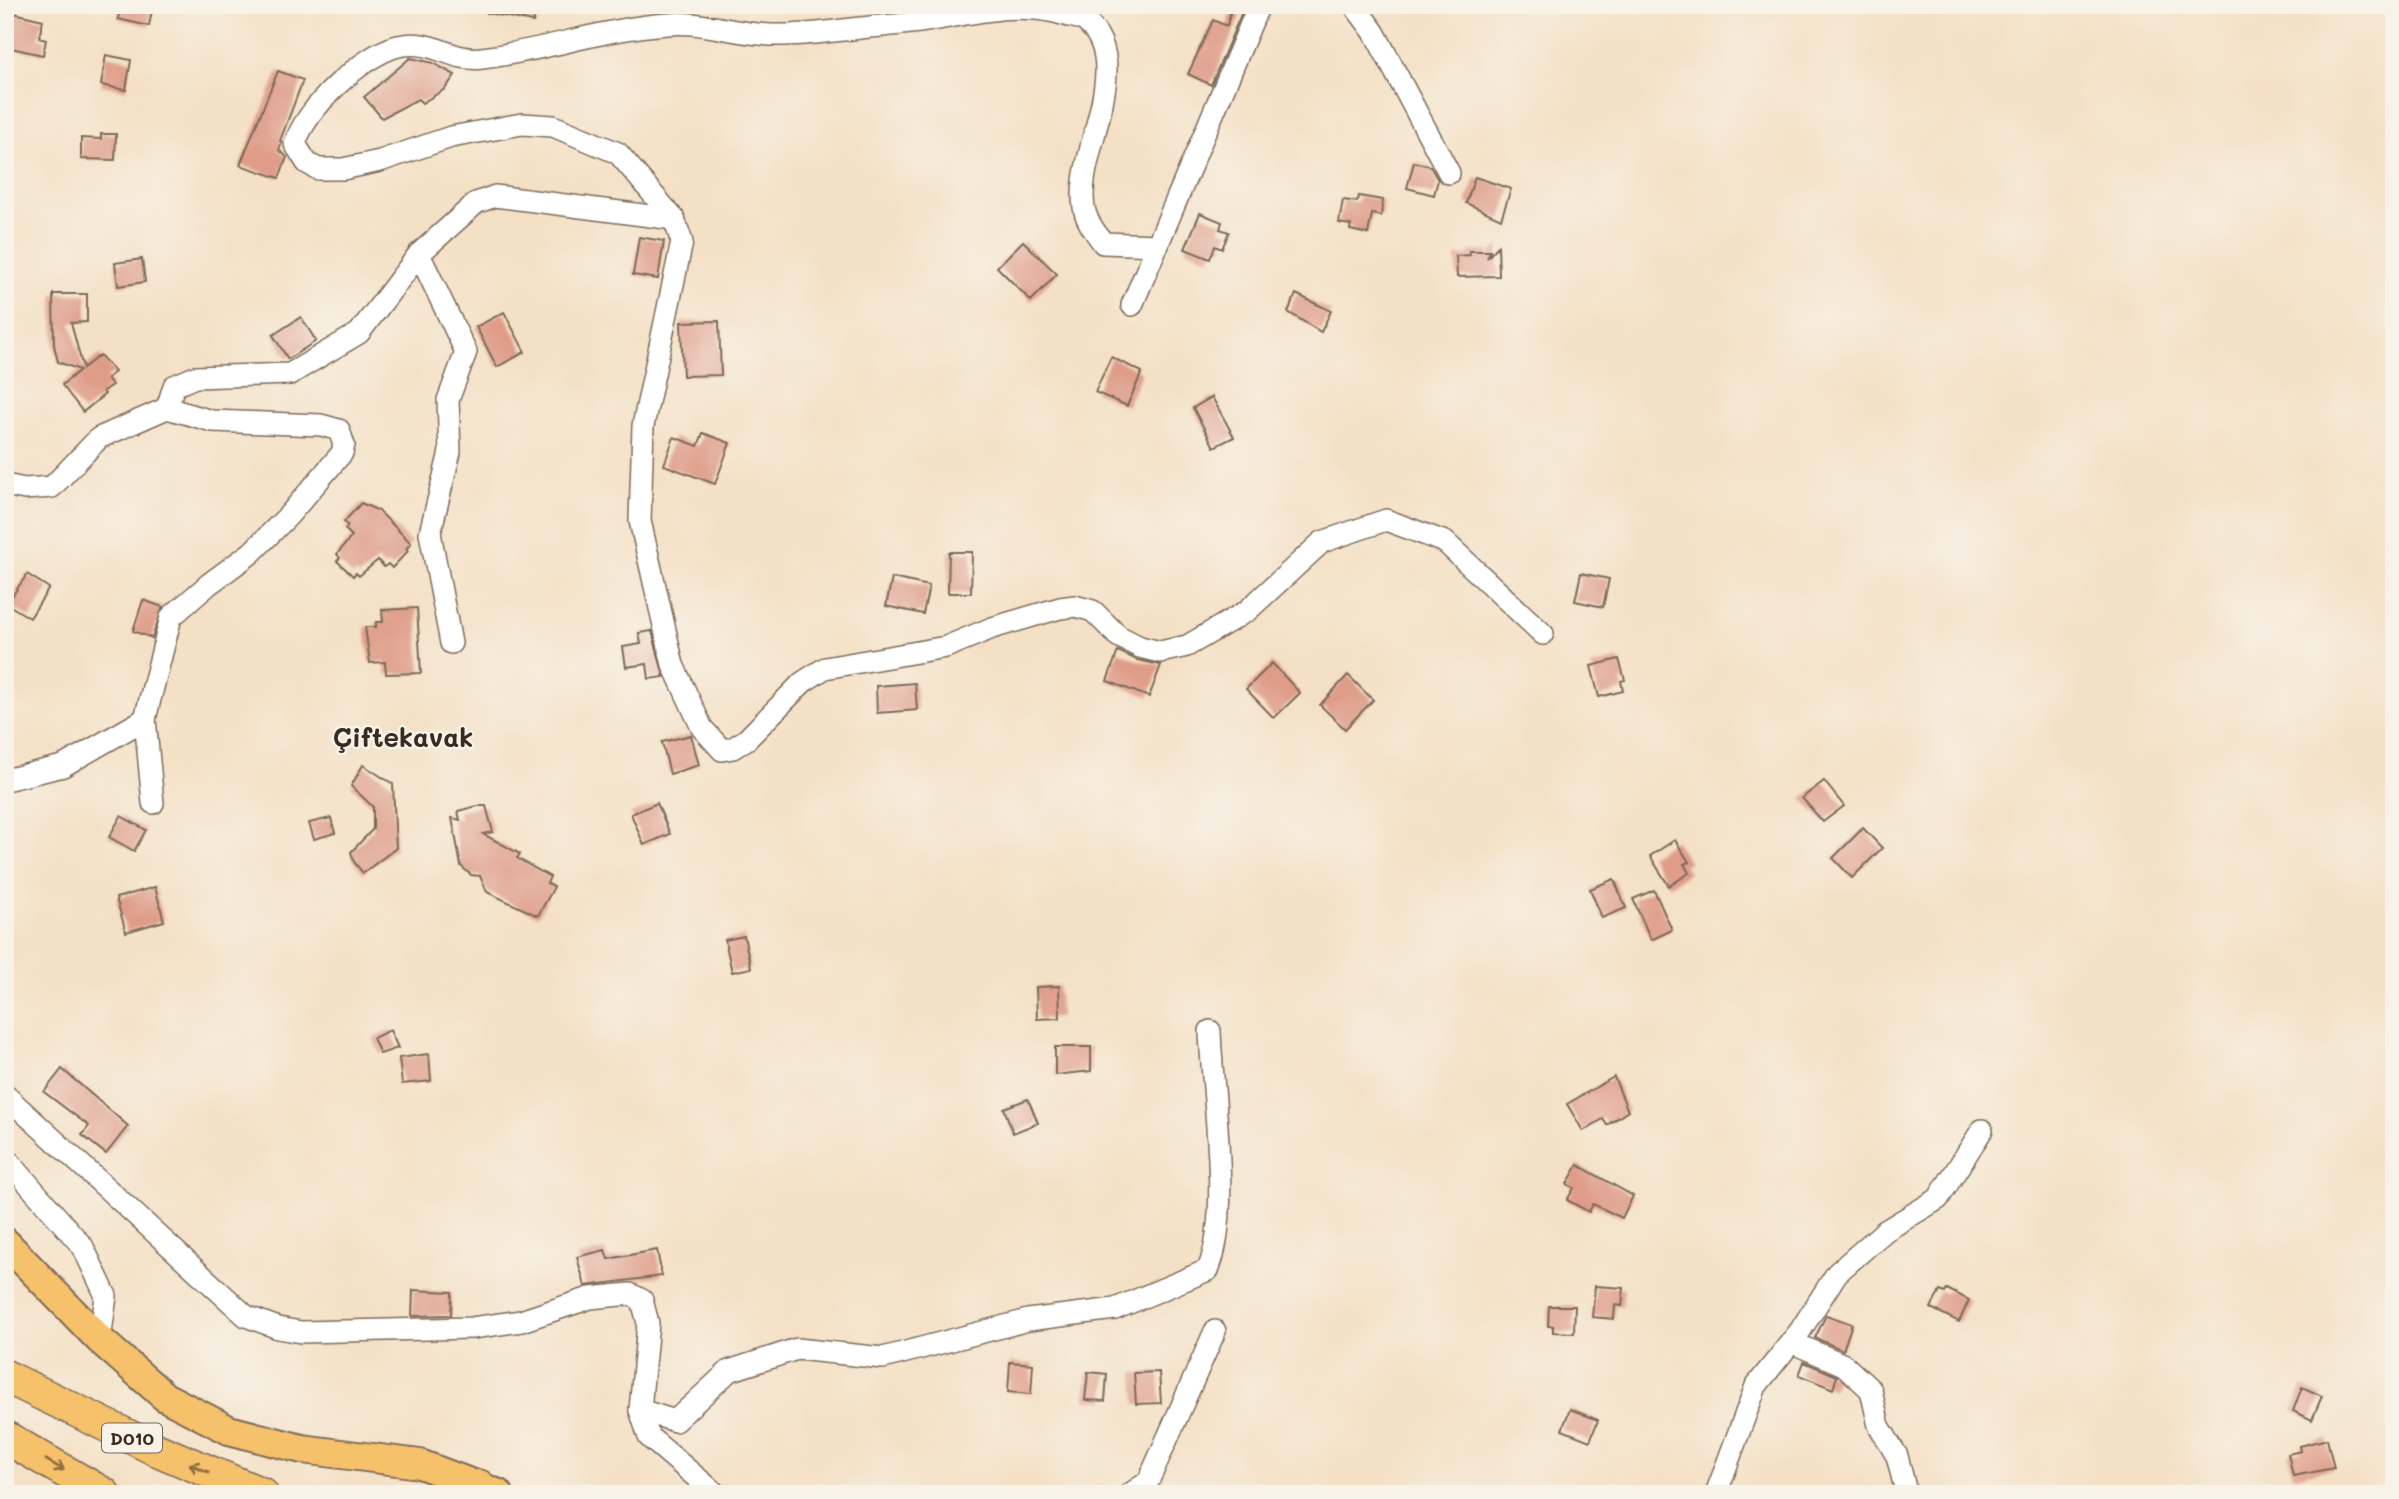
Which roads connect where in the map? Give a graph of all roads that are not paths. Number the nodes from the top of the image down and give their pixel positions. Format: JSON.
{"nodes":[{"id":1,"x":1259,"y":5,"type":"edge"},
{"id":2,"x":1354,"y":5,"type":"edge"},
{"id":3,"x":1449,"y":173,"type":"dead end"},
{"id":4,"x":674,"y":219,"type":"junction"},
{"id":5,"x":1158,"y":245,"type":"junction"},
{"id":6,"x":419,"y":254,"type":"junction"},
{"id":7,"x":1132,"y":305,"type":"dead end"},
{"id":8,"x":167,"y":408,"type":"junction"},
{"id":9,"x":5,"y":485,"type":"edge"},
{"id":10,"x":1543,"y":634,"type":"dead end"},
{"id":11,"x":451,"y":643,"type":"dead end"},
{"id":12,"x":145,"y":719,"type":"junction"},
{"id":13,"x":5,"y":780,"type":"edge"},
{"id":14,"x":153,"y":803,"type":"dead end"},
{"id":15,"x":1210,"y":1031,"type":"dead end"},
{"id":16,"x":5,"y":1095,"type":"edge"},
{"id":17,"x":1982,"y":1130,"type":"dead end"},
{"id":18,"x":5,"y":1157,"type":"edge"},
{"id":19,"x":5,"y":1242,"type":"edge"},
{"id":20,"x":1215,"y":1331,"type":"dead end"},
{"id":21,"x":100,"y":1340,"type":"junction"},
{"id":22,"x":1791,"y":1342,"type":"junction"},
{"id":23,"x":5,"y":1376,"type":"edge"},
{"id":24,"x":640,"y":1410,"type":"junction"},
{"id":25,"x":5,"y":1437,"type":"edge"},
{"id":26,"x":1905,"y":1488,"type":"dead end"},
{"id":27,"x":484,"y":1491,"type":"edge"},
{"id":28,"x":104,"y":1494,"type":"edge"},
{"id":29,"x":262,"y":1494,"type":"edge"},
{"id":30,"x":716,"y":1494,"type":"edge"},
{"id":31,"x":1130,"y":1494,"type":"edge"},
{"id":32,"x":1716,"y":1494,"type":"edge"}],
"edges":[{"from":1,"to":5,"type":"street"},
{"from":2,"to":3,"type":"street"},
{"from":4,"to":5,"type":"street"},
{"from":4,"to":6,"type":"street"},
{"from":4,"to":10,"type":"street"},
{"from":5,"to":7,"type":"street"},
{"from":6,"to":8,"type":"street"},
{"from":6,"to":11,"type":"street"},
{"from":8,"to":9,"type":"street"},
{"from":8,"to":12,"type":"street"},
{"from":12,"to":13,"type":"street"},
{"from":12,"to":14,"type":"street"},
{"from":15,"to":24,"type":"street"},
{"from":16,"to":24,"type":"street"},
{"from":17,"to":22,"type":"street"},
{"from":18,"to":21,"type":"street"},
{"from":19,"to":21,"type":"main road"},
{"from":20,"to":31,"type":"street"},
{"from":21,"to":27,"type":"main road"},
{"from":22,"to":26,"type":"street"},
{"from":22,"to":32,"type":"street"},
{"from":29,"to":23,"type":"highway","number":"D010","one_way":true},
{"from":24,"to":30,"type":"street"},
{"from":25,"to":28,"type":"highway","one_way":true}]}
